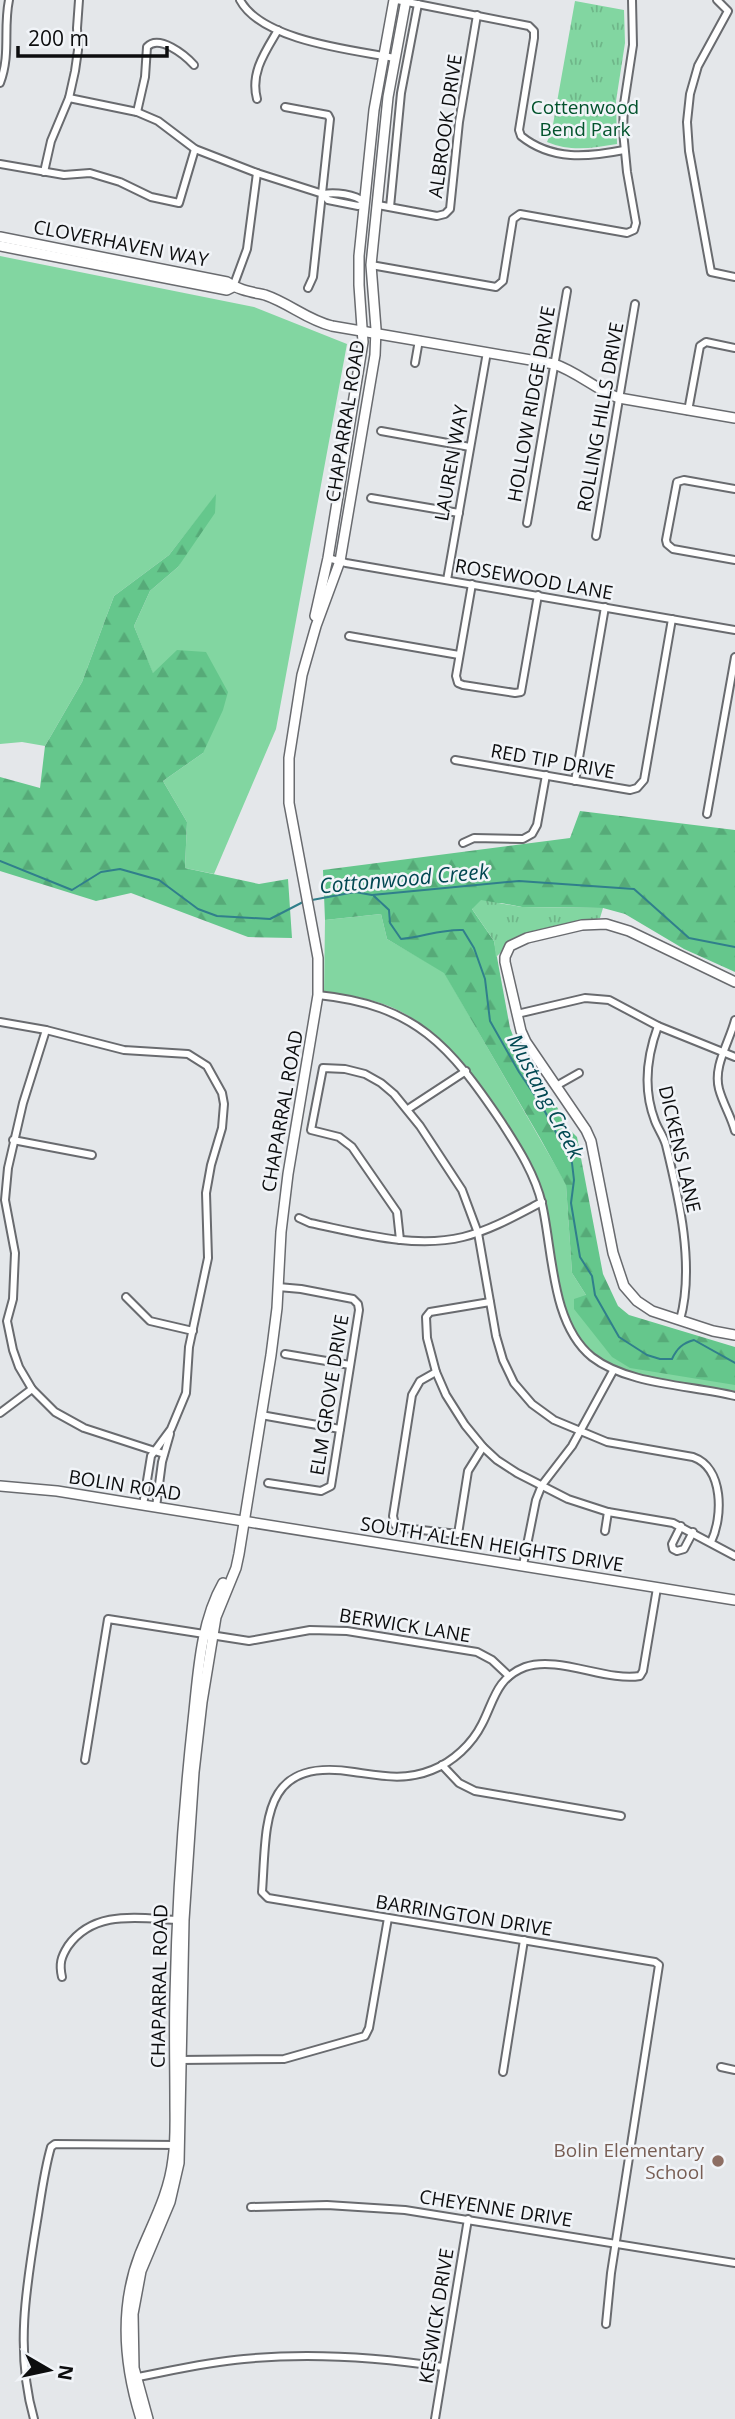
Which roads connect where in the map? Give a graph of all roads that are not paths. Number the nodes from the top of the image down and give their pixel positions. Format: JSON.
{"nodes":[{"id":1,"x":9,"y":0,"type":"edge"},
{"id":2,"x":79,"y":0,"type":"edge"},
{"id":3,"x":240,"y":0,"type":"edge"},
{"id":4,"x":401,"y":0,"type":"edge"},
{"id":5,"x":632,"y":0,"type":"edge"},
{"id":6,"x":717,"y":0,"type":"edge"},
{"id":7,"x":418,"y":4,"type":"junction"},
{"id":8,"x":477,"y":15,"type":"junction"},
{"id":9,"x":3,"y":21,"type":"edge"},
{"id":10,"x":278,"y":30,"type":"junction"},
{"id":11,"x":383,"y":56,"type":"junction"},
{"id":12,"x":395,"y":58,"type":"junction"},
{"id":13,"x":194,"y":65,"type":"dead end"},
{"id":14,"x":0,"y":83,"type":"edge"},
{"id":15,"x":69,"y":98,"type":"junction"},
{"id":16,"x":257,"y":99,"type":"dead end"},
{"id":17,"x":285,"y":107,"type":"dead end"},
{"id":18,"x":137,"y":112,"type":"junction"},
{"id":19,"x":195,"y":149,"type":"junction"},
{"id":20,"x":624,"y":150,"type":"junction"},
{"id":21,"x":0,"y":164,"type":"edge"},
{"id":22,"x":44,"y":172,"type":"junction"},
{"id":23,"x":257,"y":173,"type":"junction"},
{"id":24,"x":323,"y":194,"type":"junction"},
{"id":25,"x":365,"y":203,"type":"junction"},
{"id":26,"x":378,"y":205,"type":"junction"},
{"id":27,"x":390,"y":207,"type":"junction"},
{"id":28,"x":0,"y":237,"type":"edge"},
{"id":29,"x":0,"y":246,"type":"edge"},
{"id":30,"x":372,"y":265,"type":"junction"},
{"id":31,"x":735,"y":277,"type":"edge"},
{"id":32,"x":233,"y":287,"type":"junction"},
{"id":33,"x":308,"y":288,"type":"dead end"},
{"id":34,"x":567,"y":291,"type":"dead end"},
{"id":35,"x":635,"y":304,"type":"dead end"},
{"id":36,"x":363,"y":332,"type":"junction"},
{"id":37,"x":376,"y":334,"type":"junction"},
{"id":38,"x":419,"y":340,"type":"junction"},
{"id":39,"x":735,"y":348,"type":"edge"},
{"id":40,"x":487,"y":352,"type":"junction"},
{"id":41,"x":415,"y":363,"type":"dead end"},
{"id":42,"x":554,"y":364,"type":"junction"},
{"id":43,"x":619,"y":398,"type":"junction"},
{"id":44,"x":688,"y":411,"type":"junction"},
{"id":45,"x":735,"y":418,"type":"edge"},
{"id":46,"x":381,"y":431,"type":"dead end"},
{"id":47,"x":470,"y":447,"type":"junction"},
{"id":48,"x":735,"y":489,"type":"edge"},
{"id":49,"x":371,"y":498,"type":"dead end"},
{"id":50,"x":459,"y":513,"type":"junction"},
{"id":51,"x":527,"y":523,"type":"dead end"},
{"id":52,"x":596,"y":536,"type":"dead end"},
{"id":53,"x":328,"y":558,"type":"junction"},
{"id":54,"x":735,"y":560,"type":"edge"},
{"id":55,"x":340,"y":561,"type":"junction"},
{"id":56,"x":447,"y":580,"type":"junction"},
{"id":57,"x":472,"y":584,"type":"junction"},
{"id":58,"x":538,"y":596,"type":"junction"},
{"id":59,"x":605,"y":607,"type":"junction"},
{"id":60,"x":672,"y":618,"type":"junction"},
{"id":61,"x":735,"y":630,"type":"edge"},
{"id":62,"x":349,"y":636,"type":"dead end"},
{"id":63,"x":459,"y":655,"type":"junction"},
{"id":64,"x":735,"y":657,"type":"edge"},
{"id":65,"x":302,"y":675,"type":"junction"},
{"id":66,"x":455,"y":760,"type":"dead end"},
{"id":67,"x":546,"y":775,"type":"junction"},
{"id":68,"x":575,"y":780,"type":"junction"},
{"id":69,"x":707,"y":814,"type":"dead end"},
{"id":70,"x":463,"y":843,"type":"dead end"},
{"id":71,"x":735,"y":982,"type":"edge"},
{"id":72,"x":318,"y":995,"type":"junction"},
{"id":73,"x":517,"y":1014,"type":"junction"},
{"id":74,"x":735,"y":1020,"type":"edge"},
{"id":75,"x":0,"y":1022,"type":"edge"},
{"id":76,"x":658,"y":1026,"type":"junction"},
{"id":77,"x":46,"y":1030,"type":"junction"},
{"id":78,"x":723,"y":1053,"type":"junction"},
{"id":79,"x":735,"y":1057,"type":"edge"},
{"id":80,"x":466,"y":1071,"type":"junction"},
{"id":81,"x":579,"y":1073,"type":"dead end"},
{"id":82,"x":556,"y":1086,"type":"junction"},
{"id":83,"x":408,"y":1109,"type":"junction"},
{"id":84,"x":735,"y":1131,"type":"edge"},
{"id":85,"x":13,"y":1140,"type":"junction"},
{"id":86,"x":92,"y":1155,"type":"dead end"},
{"id":87,"x":542,"y":1202,"type":"junction"},
{"id":88,"x":299,"y":1218,"type":"dead end"},
{"id":89,"x":478,"y":1233,"type":"junction"},
{"id":90,"x":400,"y":1240,"type":"junction"},
{"id":91,"x":278,"y":1287,"type":"junction"},
{"id":92,"x":126,"y":1297,"type":"dead end"},
{"id":93,"x":490,"y":1302,"type":"junction"},
{"id":94,"x":680,"y":1320,"type":"junction"},
{"id":95,"x":193,"y":1331,"type":"junction"},
{"id":96,"x":735,"y":1335,"type":"edge"},
{"id":97,"x":285,"y":1354,"type":"dead end"},
{"id":98,"x":350,"y":1365,"type":"junction"},
{"id":99,"x":614,"y":1371,"type":"junction"},
{"id":100,"x":436,"y":1372,"type":"junction"},
{"id":101,"x":32,"y":1389,"type":"junction"},
{"id":102,"x":735,"y":1396,"type":"edge"},
{"id":103,"x":0,"y":1413,"type":"edge"},
{"id":104,"x":261,"y":1416,"type":"junction"},
{"id":105,"x":171,"y":1429,"type":"junction"},
{"id":106,"x":340,"y":1429,"type":"junction"},
{"id":107,"x":581,"y":1430,"type":"junction"},
{"id":108,"x":483,"y":1447,"type":"junction"},
{"id":109,"x":155,"y":1451,"type":"junction"},
{"id":110,"x":164,"y":1454,"type":"junction"},
{"id":111,"x":268,"y":1483,"type":"dead end"},
{"id":112,"x":542,"y":1485,"type":"junction"},
{"id":113,"x":0,"y":1486,"type":"edge"},
{"id":114,"x":146,"y":1487,"type":"junction"},
{"id":115,"x":158,"y":1489,"type":"junction"},
{"id":116,"x":143,"y":1505,"type":"junction"},
{"id":117,"x":156,"y":1507,"type":"junction"},
{"id":118,"x":608,"y":1512,"type":"junction"},
{"id":119,"x":244,"y":1522,"type":"junction"},
{"id":120,"x":681,"y":1526,"type":"junction"},
{"id":121,"x":605,"y":1531,"type":"dead end"},
{"id":122,"x":693,"y":1532,"type":"junction"},
{"id":123,"x":711,"y":1542,"type":"junction"},
{"id":124,"x":735,"y":1556,"type":"edge"},
{"id":125,"x":523,"y":1565,"type":"junction"},
{"id":126,"x":657,"y":1588,"type":"junction"},
{"id":127,"x":735,"y":1600,"type":"edge"},
{"id":128,"x":209,"y":1636,"type":"junction"},
{"id":129,"x":509,"y":1676,"type":"junction"},
{"id":130,"x":85,"y":1760,"type":"dead end"},
{"id":131,"x":442,"y":1765,"type":"junction"},
{"id":132,"x":621,"y":1816,"type":"dead end"},
{"id":133,"x":388,"y":1918,"type":"junction"},
{"id":134,"x":180,"y":1920,"type":"junction"},
{"id":135,"x":524,"y":1940,"type":"junction"},
{"id":136,"x":62,"y":1977,"type":"dead end"},
{"id":137,"x":178,"y":2060,"type":"junction"},
{"id":138,"x":721,"y":2067,"type":"dead end"},
{"id":139,"x":735,"y":2070,"type":"edge"},
{"id":140,"x":503,"y":2072,"type":"dead end"},
{"id":141,"x":178,"y":2145,"type":"junction"},
{"id":142,"x":251,"y":2207,"type":"dead end"},
{"id":143,"x":468,"y":2219,"type":"junction"},
{"id":144,"x":615,"y":2243,"type":"junction"},
{"id":145,"x":735,"y":2263,"type":"edge"},
{"id":146,"x":606,"y":2324,"type":"dead end"},
{"id":147,"x":443,"y":2367,"type":"junction"},
{"id":148,"x":133,"y":2378,"type":"junction"},
{"id":149,"x":34,"y":2419,"type":"edge"},
{"id":150,"x":141,"y":2419,"type":"edge"},
{"id":151,"x":148,"y":2419,"type":"edge"},
{"id":152,"x":435,"y":2419,"type":"edge"}],
"edges":[{"from":1,"to":9,"type":"street"},
{"from":2,"to":15,"type":"street"},
{"from":3,"to":10,"type":"street"},
{"from":4,"to":7,"type":"street"},
{"from":4,"to":11,"type":"main road","name":"CHAPARRAL ROAD"},
{"from":4,"to":12,"type":"main road","name":"CHAPARRAL ROAD"},
{"from":5,"to":20,"type":"street"},
{"from":6,"to":31,"type":"street"},
{"from":7,"to":8,"type":"street"},
{"from":7,"to":27,"type":"street"},
{"from":8,"to":20,"type":"street"},
{"from":8,"to":27,"type":"street","name":"ALBROOK DRIVE"},
{"from":9,"to":14,"type":"street"},
{"from":10,"to":11,"type":"street"},
{"from":10,"to":16,"type":"street"},
{"from":11,"to":12,"type":"street"},
{"from":11,"to":25,"type":"main road","name":"CHAPARRAL ROAD"},
{"from":12,"to":26,"type":"main road","name":"CHAPARRAL ROAD"},
{"from":13,"to":18,"type":"street"},
{"from":15,"to":18,"type":"street"},
{"from":15,"to":22,"type":"street"},
{"from":17,"to":24,"type":"street"},
{"from":18,"to":19,"type":"street"},
{"from":19,"to":22,"type":"street"},
{"from":19,"to":23,"type":"street"},
{"from":20,"to":30,"type":"street"},
{"from":21,"to":22,"type":"street"},
{"from":23,"to":24,"type":"street"},
{"from":23,"to":32,"type":"street"},
{"from":24,"to":25,"type":"street"},
{"from":24,"to":33,"type":"street"},
{"from":25,"to":26,"type":"main road"},
{"from":25,"to":36,"type":"main road","name":"CHAPARRAL ROAD"},
{"from":26,"to":27,"type":"street","name":"ALBROOK DRIVE"},
{"from":26,"to":30,"type":"main road","name":"CHAPARRAL ROAD"},
{"from":28,"to":32,"type":"main road","name":"CLOVERHAVEN WAY"},
{"from":29,"to":32,"type":"main road","name":"CLOVERHAVEN WAY"},
{"from":30,"to":37,"type":"main road","name":"CHAPARRAL ROAD"},
{"from":32,"to":36,"type":"main road","name":"CLOVERHAVEN WAY"},
{"from":34,"to":42,"type":"street","name":"HOLLOW RIDGE DRIVE"},
{"from":35,"to":43,"type":"street","name":"ROLLING HILLS DRIVE"},
{"from":36,"to":37,"type":"main road","name":"CLOVERHAVEN WAY"},
{"from":36,"to":53,"type":"main road","name":"CHAPARRAL ROAD"},
{"from":37,"to":38,"type":"main road","name":"CLOVERHAVEN WAY"},
{"from":37,"to":55,"type":"main road","name":"CHAPARRAL ROAD"},
{"from":38,"to":40,"type":"main road","name":"CLOVERHAVEN WAY"},
{"from":38,"to":41,"type":"street"},
{"from":39,"to":44,"type":"street"},
{"from":40,"to":42,"type":"main road","name":"CLOVERHAVEN WAY"},
{"from":40,"to":47,"type":"street","name":"LAUREN WAY"},
{"from":42,"to":43,"type":"main road","name":"CLOVERHAVEN WAY"},
{"from":42,"to":51,"type":"street","name":"HOLLOW RIDGE DRIVE"},
{"from":43,"to":44,"type":"main road","name":"CLOVERHAVEN WAY"},
{"from":43,"to":52,"type":"street","name":"ROLLING HILLS DRIVE"},
{"from":44,"to":45,"type":"main road","name":"CLOVERHAVEN WAY"},
{"from":46,"to":47,"type":"street"},
{"from":47,"to":50,"type":"street","name":"LAUREN WAY"},
{"from":48,"to":54,"type":"street"},
{"from":49,"to":50,"type":"street"},
{"from":50,"to":56,"type":"street","name":"LAUREN WAY"},
{"from":53,"to":55,"type":"street","name":"ROSEWOOD LANE"},
{"from":53,"to":65,"type":"main road","name":"CHAPARRAL ROAD"},
{"from":55,"to":56,"type":"street","name":"ROSEWOOD LANE"},
{"from":55,"to":65,"type":"main road","name":"CHAPARRAL ROAD"},
{"from":56,"to":57,"type":"street","name":"ROSEWOOD LANE"},
{"from":57,"to":58,"type":"street","name":"ROSEWOOD LANE"},
{"from":57,"to":63,"type":"street"},
{"from":58,"to":59,"type":"street","name":"ROSEWOOD LANE"},
{"from":58,"to":63,"type":"street"},
{"from":59,"to":60,"type":"street","name":"ROSEWOOD LANE"},
{"from":59,"to":68,"type":"street"},
{"from":60,"to":61,"type":"street","name":"ROSEWOOD LANE"},
{"from":60,"to":68,"type":"street","name":"RED TIP DRIVE"},
{"from":62,"to":63,"type":"street"},
{"from":64,"to":69,"type":"street"},
{"from":65,"to":72,"type":"main road","name":"CHAPARRAL ROAD"},
{"from":66,"to":67,"type":"street","name":"RED TIP DRIVE"},
{"from":67,"to":68,"type":"street","name":"RED TIP DRIVE"},
{"from":67,"to":70,"type":"street"},
{"from":71,"to":73,"type":"main road"},
{"from":72,"to":80,"type":"street"},
{"from":72,"to":91,"type":"main road","name":"CHAPARRAL ROAD"},
{"from":73,"to":76,"type":"street"},
{"from":73,"to":82,"type":"main road"},
{"from":74,"to":78,"type":"street"},
{"from":75,"to":77,"type":"street"},
{"from":76,"to":78,"type":"street"},
{"from":76,"to":94,"type":"street","name":"DICKENS LANE"},
{"from":77,"to":85,"type":"street"},
{"from":77,"to":95,"type":"street"},
{"from":78,"to":79,"type":"street"},
{"from":78,"to":84,"type":"street"},
{"from":80,"to":83,"type":"street"},
{"from":80,"to":87,"type":"street"},
{"from":81,"to":82,"type":"street"},
{"from":82,"to":94,"type":"main road"},
{"from":83,"to":89,"type":"street"},
{"from":83,"to":90,"type":"street"},
{"from":85,"to":86,"type":"street"},
{"from":85,"to":101,"type":"street"},
{"from":87,"to":89,"type":"street"},
{"from":87,"to":99,"type":"street"},
{"from":88,"to":90,"type":"street"},
{"from":89,"to":90,"type":"street"},
{"from":89,"to":93,"type":"street"},
{"from":91,"to":98,"type":"street","name":"ELM GROVE DRIVE"},
{"from":91,"to":104,"type":"main road","name":"CHAPARRAL ROAD"},
{"from":92,"to":95,"type":"street"},
{"from":93,"to":100,"type":"street"},
{"from":93,"to":107,"type":"street"},
{"from":94,"to":96,"type":"main road"},
{"from":95,"to":105,"type":"street"},
{"from":97,"to":98,"type":"street"},
{"from":98,"to":106,"type":"street","name":"ELM GROVE DRIVE"},
{"from":99,"to":102,"type":"street"},
{"from":99,"to":107,"type":"street"},
{"from":100,"to":108,"type":"street"},
{"from":100,"to":108,"type":"street"},
{"from":101,"to":103,"type":"street"},
{"from":101,"to":109,"type":"street"},
{"from":104,"to":106,"type":"street"},
{"from":104,"to":119,"type":"main road","name":"CHAPARRAL ROAD"},
{"from":105,"to":109,"type":"street"},
{"from":105,"to":110,"type":"street"},
{"from":106,"to":111,"type":"street","name":"ELM GROVE DRIVE"},
{"from":107,"to":112,"type":"street"},
{"from":107,"to":123,"type":"street"},
{"from":108,"to":112,"type":"street"},
{"from":109,"to":110,"type":"street"},
{"from":109,"to":114,"type":"street"},
{"from":110,"to":115,"type":"street"},
{"from":112,"to":118,"type":"street"},
{"from":112,"to":125,"type":"street"},
{"from":113,"to":116,"type":"main road","name":"BOLIN ROAD"},
{"from":114,"to":115,"type":"street"},
{"from":114,"to":116,"type":"street"},
{"from":115,"to":117,"type":"street"},
{"from":116,"to":117,"type":"main road","name":"BOLIN ROAD"},
{"from":117,"to":119,"type":"main road","name":"BOLIN ROAD"},
{"from":118,"to":120,"type":"street"},
{"from":118,"to":121,"type":"street"},
{"from":119,"to":125,"type":"main road","name":"SOUTH ALLEN HEIGHTS DRIVE"},
{"from":119,"to":128,"type":"main road","name":"CHAPARRAL ROAD"},
{"from":120,"to":122,"type":"street"},
{"from":120,"to":122,"type":"street"},
{"from":122,"to":123,"type":"street"},
{"from":123,"to":124,"type":"street"},
{"from":125,"to":126,"type":"main road","name":"SOUTH ALLEN HEIGHTS DRIVE"},
{"from":126,"to":127,"type":"main road","name":"SOUTH ALLEN HEIGHTS DRIVE"},
{"from":126,"to":129,"type":"street"},
{"from":128,"to":129,"type":"street","name":"BERWICK LANE"},
{"from":128,"to":130,"type":"street","name":"BERWICK LANE"},
{"from":128,"to":134,"type":"main road","name":"CHAPARRAL ROAD"},
{"from":129,"to":131,"type":"street"},
{"from":131,"to":132,"type":"street"},
{"from":131,"to":133,"type":"street","name":"BARRINGTON DRIVE"},
{"from":133,"to":135,"type":"street","name":"BARRINGTON DRIVE"},
{"from":133,"to":137,"type":"street"},
{"from":134,"to":136,"type":"street"},
{"from":134,"to":137,"type":"main road","name":"CHAPARRAL ROAD"},
{"from":135,"to":140,"type":"street"},
{"from":135,"to":144,"type":"street","name":"BARRINGTON DRIVE"},
{"from":137,"to":141,"type":"main road","name":"CHAPARRAL ROAD"},
{"from":138,"to":139,"type":"street"},
{"from":141,"to":148,"type":"main road","name":"CHAPARRAL ROAD"},
{"from":141,"to":149,"type":"street"},
{"from":142,"to":143,"type":"street","name":"CHEYENNE DRIVE"},
{"from":143,"to":144,"type":"street","name":"CHEYENNE DRIVE"},
{"from":143,"to":147,"type":"street","name":"KESWICK DRIVE"},
{"from":144,"to":145,"type":"street","name":"CHEYENNE DRIVE"},
{"from":144,"to":146,"type":"street"},
{"from":147,"to":148,"type":"street"},
{"from":147,"to":152,"type":"street","name":"KESWICK DRIVE"},
{"from":148,"to":150,"type":"main road","name":"CHAPARRAL ROAD"},
{"from":148,"to":151,"type":"main road","name":"CHAPARRAL ROAD"}]}
